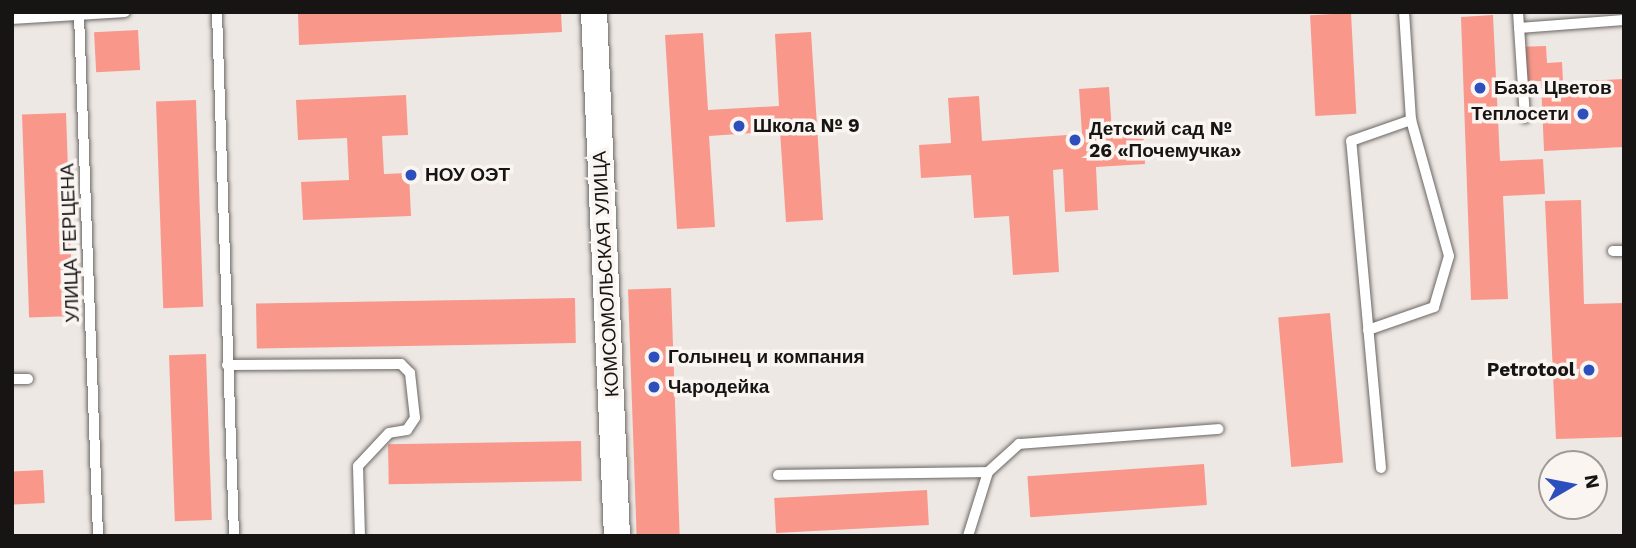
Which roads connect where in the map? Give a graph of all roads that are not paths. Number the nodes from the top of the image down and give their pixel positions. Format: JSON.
{"nodes":[{"id":1,"x":125,"y":12,"type":"edge"},
{"id":2,"x":217,"y":12,"type":"edge"},
{"id":3,"x":594,"y":12,"type":"edge"},
{"id":4,"x":1404,"y":12,"type":"edge"},
{"id":5,"x":1518,"y":12,"type":"edge"},
{"id":6,"x":79,"y":15,"type":"junction"},
{"id":7,"x":12,"y":19,"type":"edge"},
{"id":8,"x":1624,"y":20,"type":"edge"},
{"id":9,"x":1519,"y":28,"type":"junction"},
{"id":10,"x":1525,"y":118,"type":"dead end"},
{"id":11,"x":1411,"y":120,"type":"junction"},
{"id":12,"x":1368,"y":330,"type":"junction"},
{"id":13,"x":227,"y":365,"type":"junction"},
{"id":14,"x":12,"y":379,"type":"edge"},
{"id":15,"x":28,"y":379,"type":"dead end"},
{"id":16,"x":1218,"y":429,"type":"dead end"},
{"id":17,"x":1381,"y":468,"type":"dead end"},
{"id":18,"x":988,"y":472,"type":"junction"},
{"id":19,"x":778,"y":475,"type":"dead end"},
{"id":20,"x":98,"y":536,"type":"edge"},
{"id":21,"x":234,"y":536,"type":"edge"},
{"id":22,"x":360,"y":536,"type":"edge"},
{"id":23,"x":617,"y":536,"type":"edge"},
{"id":24,"x":968,"y":536,"type":"edge"}],
"edges":[{"from":1,"to":6,"type":"lane"},
{"from":2,"to":13,"type":"lane"},
{"from":3,"to":23,"type":"street","name":"КОМСОМОЛЬСКАЯ УЛИЦА"},
{"from":4,"to":11,"type":"lane"},
{"from":5,"to":9,"type":"lane"},
{"from":6,"to":7,"type":"lane"},
{"from":6,"to":20,"type":"lane","name":"УЛИЦА ГЕРЦЕНА"},
{"from":8,"to":9,"type":"lane"},
{"from":9,"to":10,"type":"lane"},
{"from":11,"to":12,"type":"lane"},
{"from":11,"to":12,"type":"lane"},
{"from":12,"to":17,"type":"lane"},
{"from":13,"to":21,"type":"lane"},
{"from":13,"to":22,"type":"lane"},
{"from":14,"to":15,"type":"lane"},
{"from":16,"to":18,"type":"lane"},
{"from":18,"to":19,"type":"lane"},
{"from":18,"to":24,"type":"lane"}]}
